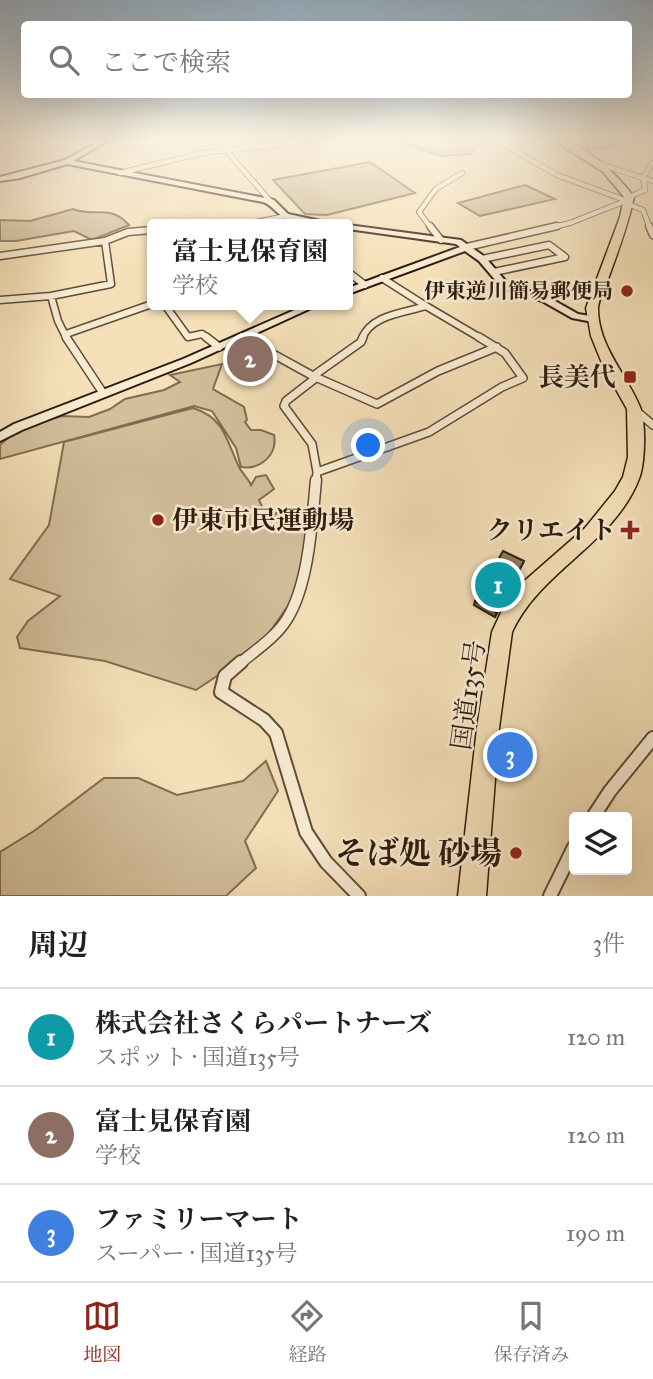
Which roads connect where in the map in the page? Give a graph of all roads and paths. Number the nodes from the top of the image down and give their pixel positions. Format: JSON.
{"nodes":[{"id":1,"x":166,"y":182,"type":"edge"},
{"id":2,"x":253,"y":182,"type":"edge"},
{"id":3,"x":448,"y":182,"type":"edge"},
{"id":4,"x":573,"y":182,"type":"edge"},
{"id":5,"x":620,"y":182,"type":"edge"},
{"id":6,"x":644,"y":182,"type":"edge"},
{"id":7,"x":628,"y":200,"type":"junction"},
{"id":8,"x":271,"y":202,"type":"junction"},
{"id":9,"x":286,"y":216,"type":"junction"},
{"id":10,"x":271,"y":219,"type":"edge"},
{"id":11,"x":289,"y":219,"type":"edge"},
{"id":12,"x":303,"y":219,"type":"edge"},
{"id":13,"x":353,"y":228,"type":"edge"},
{"id":14,"x":147,"y":230,"type":"edge"},
{"id":15,"x":653,"y":235,"type":"edge"},
{"id":16,"x":441,"y":240,"type":"junction"},
{"id":17,"x":105,"y":241,"type":"junction"},
{"id":18,"x":467,"y":247,"type":"junction"},
{"id":19,"x":522,"y":250,"type":"junction"},
{"id":20,"x":0,"y":256,"type":"edge"},
{"id":21,"x":482,"y":259,"type":"junction"},
{"id":22,"x":536,"y":263,"type":"junction"},
{"id":23,"x":494,"y":272,"type":"junction"},
{"id":24,"x":353,"y":276,"type":"edge"},
{"id":25,"x":382,"y":278,"type":"junction"},
{"id":26,"x":365,"y":285,"type":"junction"},
{"id":27,"x":353,"y":289,"type":"edge"},
{"id":28,"x":51,"y":296,"type":"junction"},
{"id":29,"x":0,"y":300,"type":"edge"},
{"id":30,"x":147,"y":306,"type":"edge"},
{"id":31,"x":426,"y":306,"type":"junction"},
{"id":32,"x":169,"y":310,"type":"edge"},
{"id":33,"x":302,"y":310,"type":"edge"},
{"id":34,"x":593,"y":319,"type":"junction"},
{"id":35,"x":66,"y":334,"type":"junction"},
{"id":36,"x":241,"y":337,"type":"junction"},
{"id":37,"x":219,"y":347,"type":"junction"},
{"id":38,"x":497,"y":348,"type":"junction"},
{"id":39,"x":315,"y":376,"type":"junction"},
{"id":40,"x":103,"y":393,"type":"junction"},
{"id":41,"x":634,"y":409,"type":"junction"},
{"id":42,"x":653,"y":425,"type":"edge"},
{"id":43,"x":0,"y":437,"type":"edge"},
{"id":44,"x":317,"y":472,"type":"junction"},
{"id":45,"x":653,"y":738,"type":"edge"},
{"id":46,"x":596,"y":812,"type":"edge"},
{"id":47,"x":569,"y":857,"type":"edge"},
{"id":48,"x":359,"y":896,"type":"edge"},
{"id":49,"x":472,"y":896,"type":"edge"},
{"id":50,"x":550,"y":896,"type":"edge"}],
"edges":[{"from":1,"to":8,"type":"street"},
{"from":2,"to":8,"type":"street"},
{"from":3,"to":16,"type":"street"},
{"from":4,"to":7,"type":"street"},
{"from":5,"to":7,"type":"highway"},
{"from":6,"to":7,"type":"street"},
{"from":7,"to":15,"type":"street"},
{"from":7,"to":18,"type":"street"},
{"from":7,"to":34,"type":"highway","name":"国道135号"},
{"from":8,"to":9,"type":"street"},
{"from":9,"to":10,"type":"street"},
{"from":9,"to":11,"type":"street"},
{"from":9,"to":12,"type":"street"},
{"from":13,"to":16,"type":"street"},
{"from":14,"to":17,"type":"street"},
{"from":16,"to":18,"type":"street"},
{"from":17,"to":20,"type":"street"},
{"from":17,"to":28,"type":"street"},
{"from":18,"to":21,"type":"street"},
{"from":18,"to":25,"type":"street"},
{"from":19,"to":21,"type":"street"},
{"from":19,"to":22,"type":"street"},
{"from":19,"to":22,"type":"street"},
{"from":21,"to":23,"type":"street"},
{"from":22,"to":23,"type":"street"},
{"from":23,"to":34,"type":"street"},
{"from":24,"to":26,"type":"street"},
{"from":25,"to":26,"type":"street"},
{"from":25,"to":31,"type":"street"},
{"from":26,"to":27,"type":"street"},
{"from":28,"to":29,"type":"street"},
{"from":28,"to":35,"type":"street"},
{"from":30,"to":35,"type":"street"},
{"from":31,"to":38,"type":"street"},
{"from":31,"to":39,"type":"street"},
{"from":32,"to":37,"type":"street"},
{"from":33,"to":36,"type":"street"},
{"from":34,"to":41,"type":"highway","name":"国道135号"},
{"from":35,"to":40,"type":"street"},
{"from":36,"to":37,"type":"street"},
{"from":36,"to":39,"type":"street"},
{"from":37,"to":40,"type":"street"},
{"from":38,"to":39,"type":"street"},
{"from":38,"to":44,"type":"street"},
{"from":39,"to":44,"type":"street"},
{"from":40,"to":43,"type":"street"},
{"from":41,"to":42,"type":"street"},
{"from":41,"to":49,"type":"highway","name":"国道135号"},
{"from":44,"to":48,"type":"street"},
{"from":45,"to":46,"type":"street"},
{"from":47,"to":50,"type":"street"}]}
